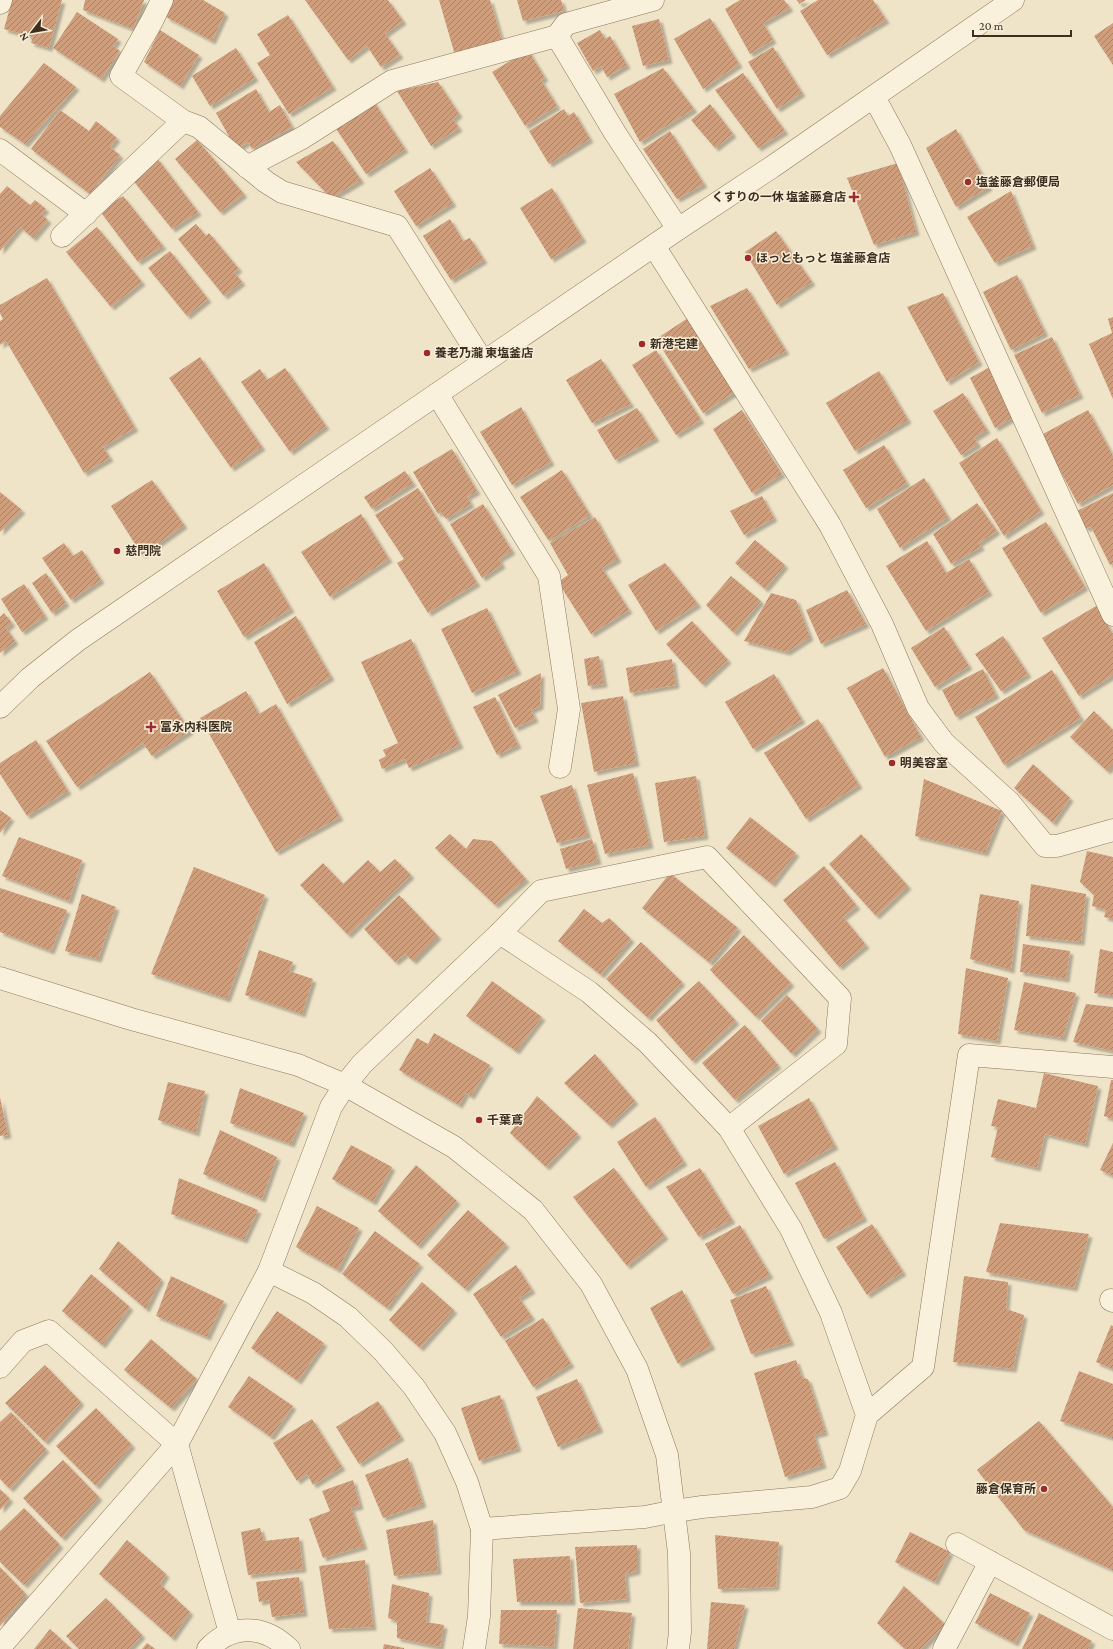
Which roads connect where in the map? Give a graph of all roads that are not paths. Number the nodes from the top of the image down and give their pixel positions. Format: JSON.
{"nodes":[{"id":1,"x":1,"y":0,"type":"edge"},
{"id":2,"x":162,"y":0,"type":"edge"},
{"id":3,"x":653,"y":0,"type":"edge"},
{"id":4,"x":1013,"y":0,"type":"edge"},
{"id":5,"x":0,"y":3,"type":"edge"},
{"id":6,"x":557,"y":36,"type":"junction"},
{"id":7,"x":874,"y":97,"type":"junction"},
{"id":8,"x":183,"y":121,"type":"junction"},
{"id":9,"x":0,"y":150,"type":"edge"},
{"id":10,"x":247,"y":166,"type":"junction"},
{"id":11,"x":86,"y":214,"type":"junction"},
{"id":12,"x":678,"y":229,"type":"junction"},
{"id":13,"x":62,"y":236,"type":"dead end"},
{"id":14,"x":654,"y":246,"type":"junction"},
{"id":15,"x":483,"y":362,"type":"junction"},
{"id":16,"x":437,"y":394,"type":"junction"},
{"id":17,"x":1113,"y":615,"type":"edge"},
{"id":18,"x":0,"y":707,"type":"edge"},
{"id":19,"x":560,"y":767,"type":"dead end"},
{"id":20,"x":1113,"y":830,"type":"edge"},
{"id":21,"x":500,"y":933,"type":"junction"},
{"id":22,"x":0,"y":978,"type":"edge"},
{"id":23,"x":1113,"y":1067,"type":"edge"},
{"id":24,"x":345,"y":1085,"type":"junction"},
{"id":25,"x":729,"y":1128,"type":"junction"},
{"id":26,"x":269,"y":1271,"type":"junction"},
{"id":27,"x":0,"y":1367,"type":"edge"},
{"id":28,"x":867,"y":1415,"type":"junction"},
{"id":29,"x":177,"y":1444,"type":"junction"},
{"id":30,"x":675,"y":1511,"type":"junction"},
{"id":31,"x":482,"y":1529,"type":"junction"},
{"id":32,"x":957,"y":1544,"type":"dead end"},
{"id":33,"x":990,"y":1562,"type":"junction"},
{"id":34,"x":1113,"y":1629,"type":"edge"},
{"id":35,"x":230,"y":1633,"type":"junction"},
{"id":36,"x":0,"y":1647,"type":"edge"},
{"id":37,"x":208,"y":1649,"type":"edge"},
{"id":38,"x":289,"y":1649,"type":"edge"},
{"id":39,"x":474,"y":1649,"type":"edge"},
{"id":40,"x":678,"y":1649,"type":"edge"},
{"id":41,"x":944,"y":1649,"type":"edge"}],
"edges":[{"from":1,"to":5,"type":"street"},
{"from":2,"to":8,"type":"street"},
{"from":3,"to":6,"type":"street"},
{"from":4,"to":7,"type":"street"},
{"from":6,"to":10,"type":"street"},
{"from":6,"to":12,"type":"street"},
{"from":7,"to":12,"type":"street"},
{"from":7,"to":17,"type":"street"},
{"from":8,"to":10,"type":"street"},
{"from":8,"to":11,"type":"street"},
{"from":9,"to":11,"type":"street"},
{"from":10,"to":15,"type":"street"},
{"from":11,"to":13,"type":"street"},
{"from":12,"to":14,"type":"street"},
{"from":14,"to":15,"type":"street"},
{"from":14,"to":20,"type":"street"},
{"from":15,"to":16,"type":"street"},
{"from":16,"to":18,"type":"street"},
{"from":16,"to":19,"type":"street"},
{"from":21,"to":24,"type":"street"},
{"from":21,"to":25,"type":"street"},
{"from":21,"to":25,"type":"street"},
{"from":22,"to":24,"type":"street"},
{"from":23,"to":28,"type":"street"},
{"from":24,"to":26,"type":"street"},
{"from":24,"to":30,"type":"street"},
{"from":25,"to":28,"type":"street"},
{"from":26,"to":29,"type":"street"},
{"from":26,"to":31,"type":"street"},
{"from":27,"to":29,"type":"street"},
{"from":28,"to":30,"type":"street"},
{"from":29,"to":35,"type":"street"},
{"from":29,"to":36,"type":"street"},
{"from":30,"to":31,"type":"street"},
{"from":30,"to":40,"type":"street"},
{"from":31,"to":39,"type":"street"},
{"from":32,"to":33,"type":"street"},
{"from":33,"to":34,"type":"street"},
{"from":33,"to":41,"type":"street"},
{"from":35,"to":37,"type":"street"},
{"from":35,"to":38,"type":"street"}]}
